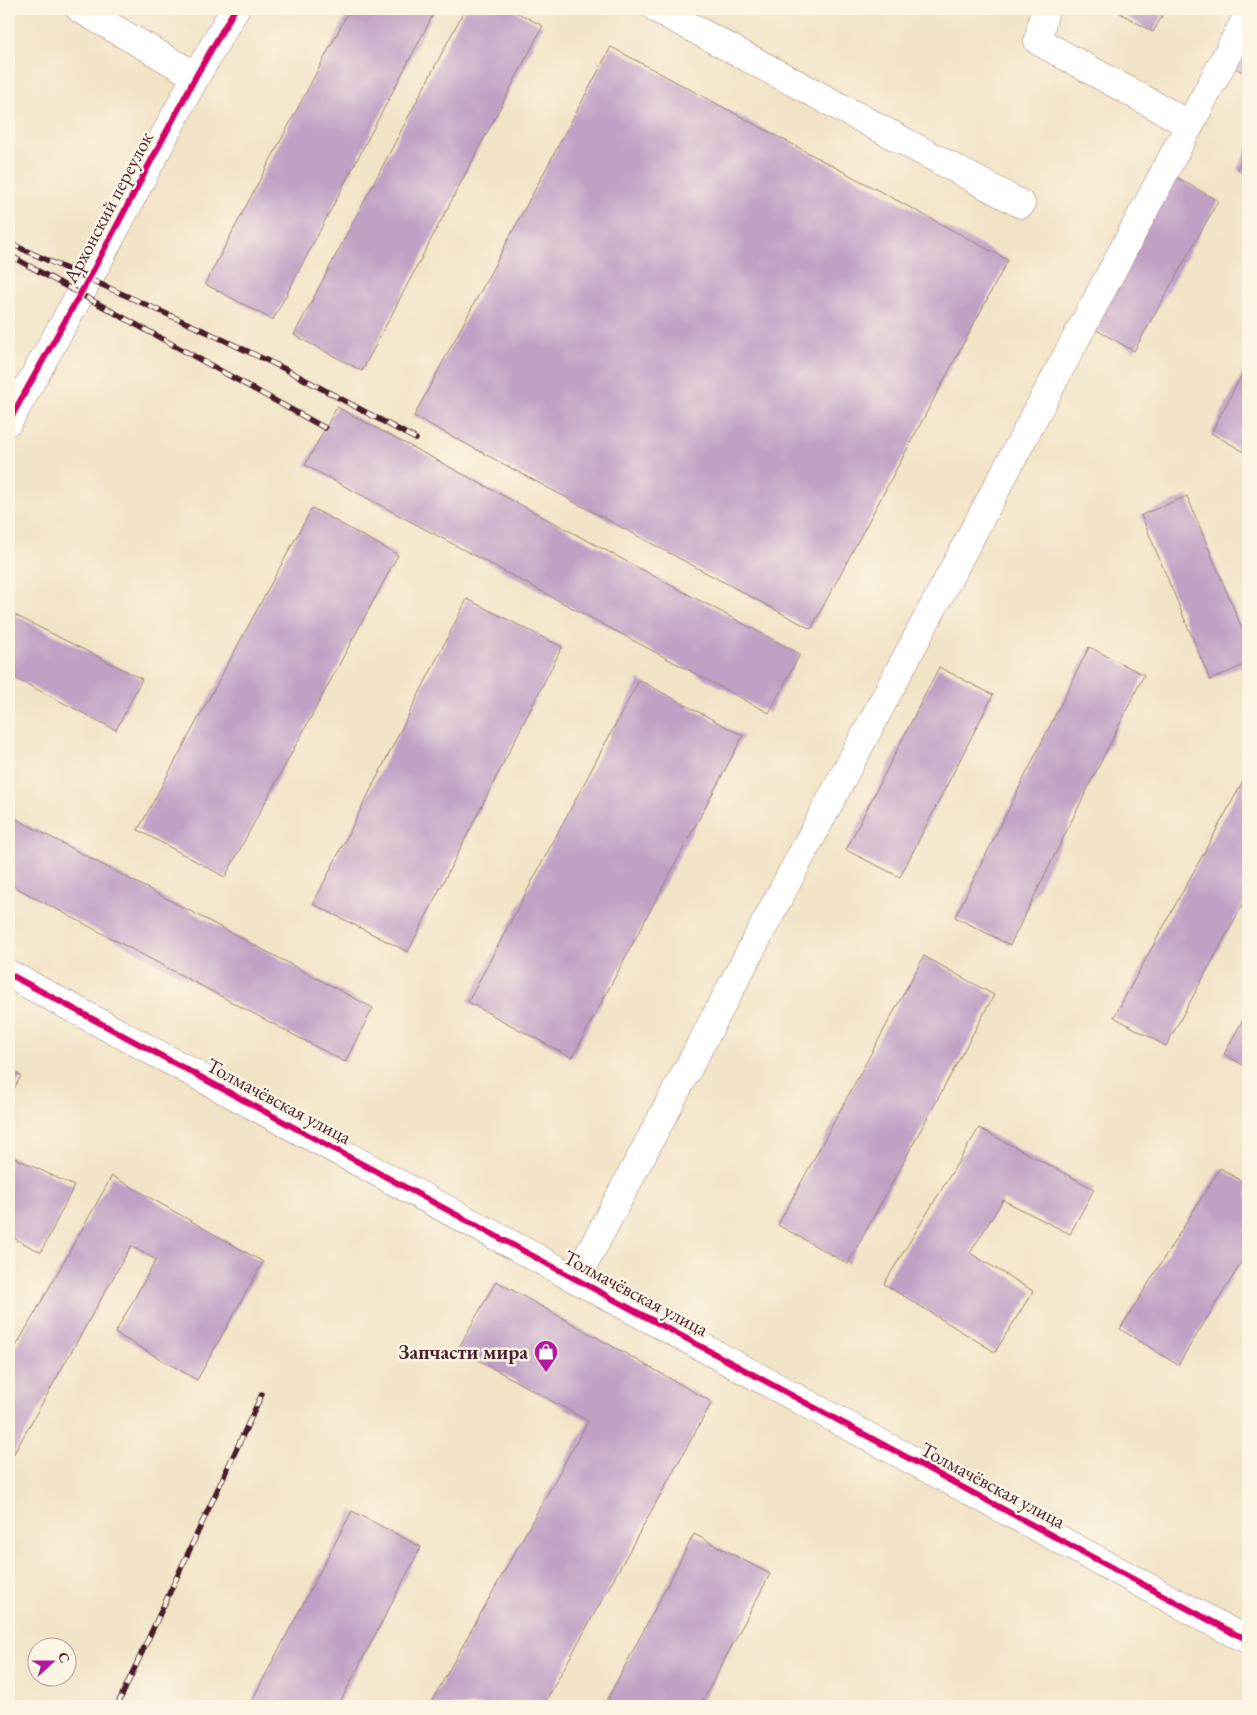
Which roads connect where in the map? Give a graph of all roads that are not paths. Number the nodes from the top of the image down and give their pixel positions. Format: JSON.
{"nodes":[{"id":1,"x":80,"y":9,"type":"edge"},
{"id":2,"x":235,"y":9,"type":"edge"},
{"id":3,"x":658,"y":9,"type":"edge"},
{"id":4,"x":1045,"y":9,"type":"edge"},
{"id":5,"x":1248,"y":15,"type":"edge"},
{"id":6,"x":196,"y":76,"type":"junction"},
{"id":7,"x":1190,"y":125,"type":"junction"},
{"id":8,"x":1020,"y":204,"type":"dead end"},
{"id":9,"x":9,"y":421,"type":"edge"},
{"id":10,"x":9,"y":974,"type":"edge"},
{"id":11,"x":576,"y":1279,"type":"junction"},
{"id":12,"x":1248,"y":1639,"type":"edge"}],
"edges":[{"from":1,"to":6,"type":"street"},
{"from":2,"to":6,"type":"street","name":"Архонский переулок"},
{"from":3,"to":8,"type":"street"},
{"from":4,"to":7,"type":"street"},
{"from":5,"to":7,"type":"street"},
{"from":6,"to":9,"type":"street","name":"Архонский переулок"},
{"from":7,"to":11,"type":"street"},
{"from":10,"to":11,"type":"street","name":"Толмачёвская улица"},
{"from":11,"to":12,"type":"street","name":"Толмачёвская улица"}]}
